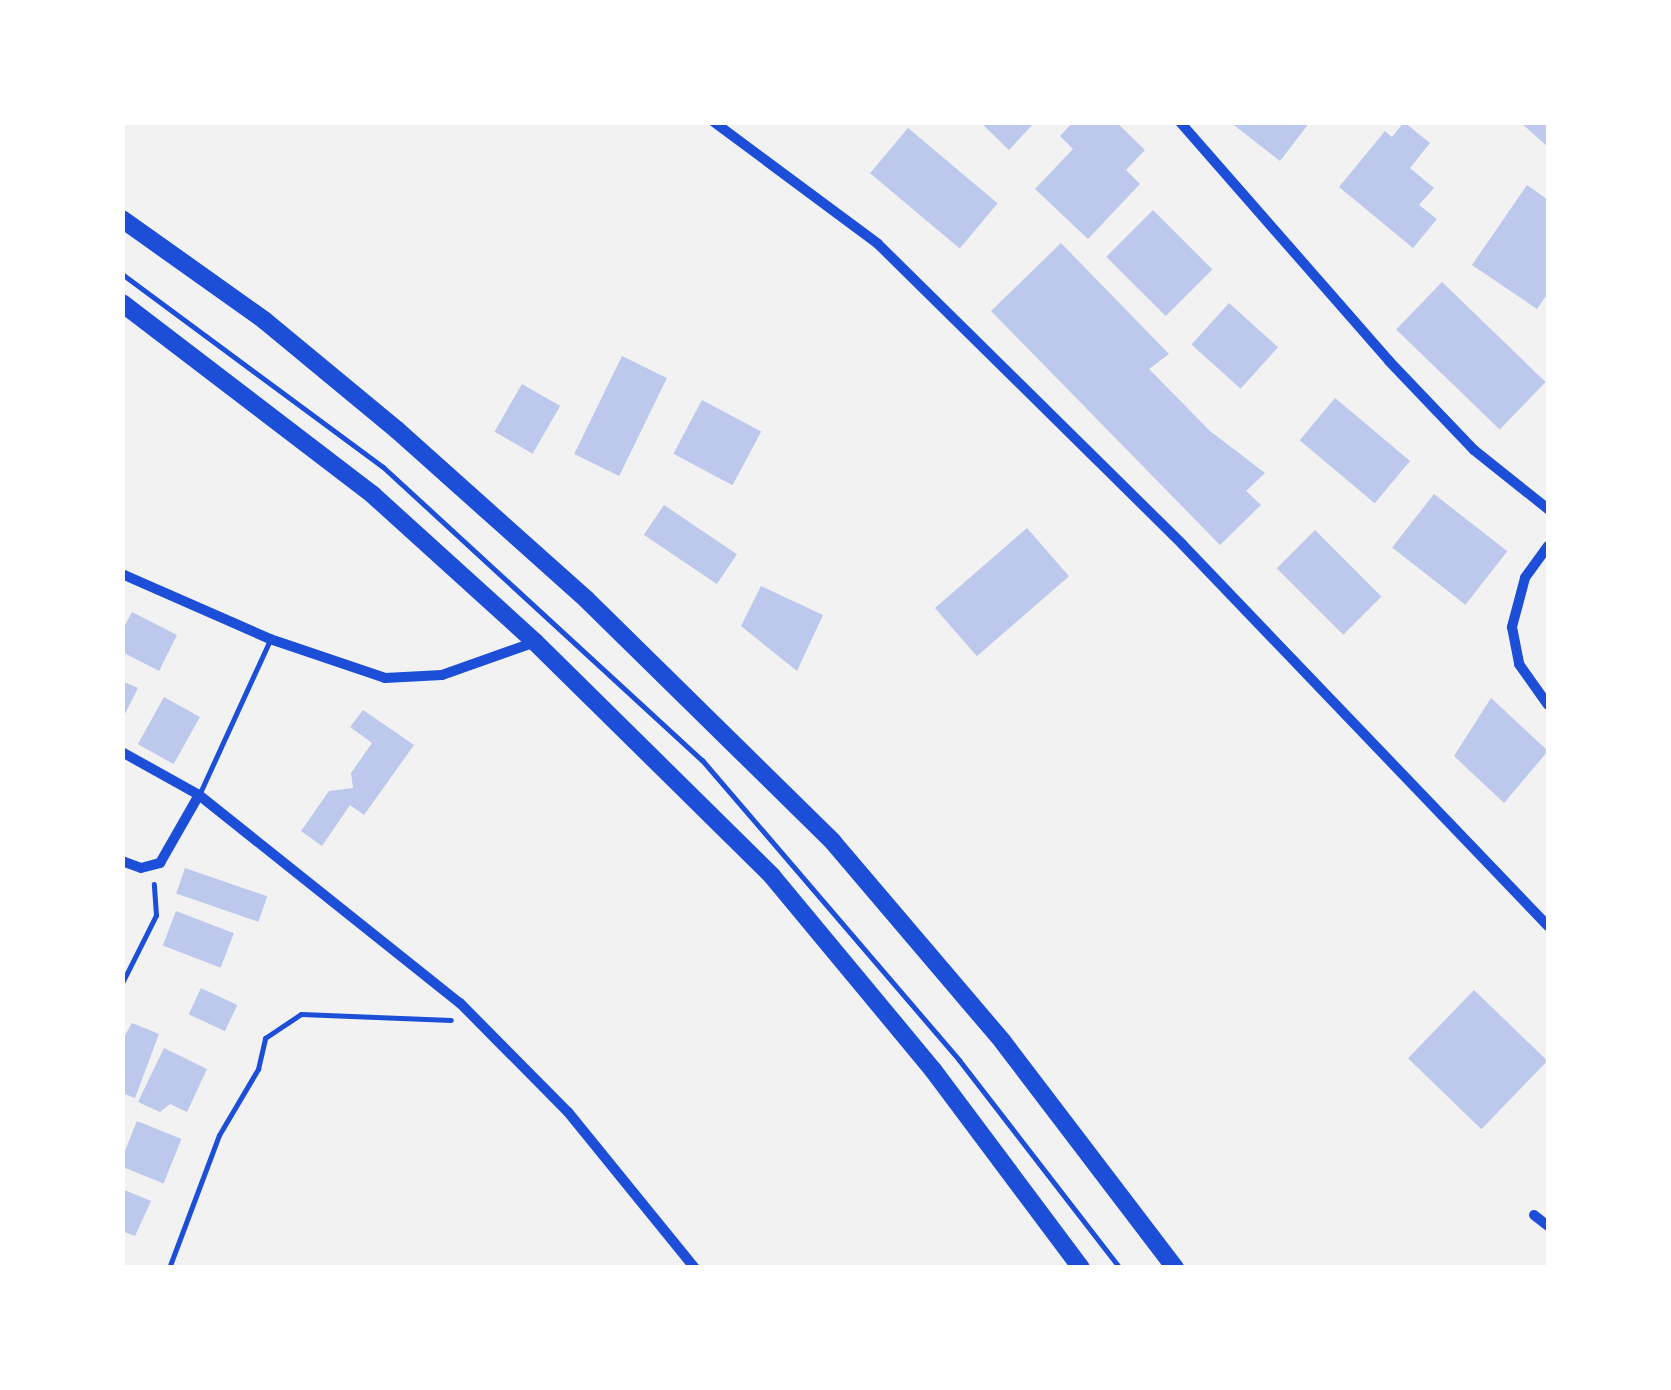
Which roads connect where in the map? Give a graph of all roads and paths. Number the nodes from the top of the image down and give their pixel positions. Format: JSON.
{"nodes":[{"id":1,"x":714,"y":122,"type":"edge"},
{"id":2,"x":1180,"y":122,"type":"edge"},
{"id":3,"x":122,"y":219,"type":"edge"},
{"id":4,"x":122,"y":274,"type":"edge"},
{"id":5,"x":122,"y":303,"type":"edge"},
{"id":6,"x":1548,"y":509,"type":"edge"},
{"id":7,"x":1548,"y":546,"type":"edge"},
{"id":8,"x":122,"y":574,"type":"edge"},
{"id":9,"x":270,"y":639,"type":"junction"},
{"id":10,"x":535,"y":642,"type":"junction"},
{"id":11,"x":1548,"y":705,"type":"edge"},
{"id":12,"x":122,"y":752,"type":"edge"},
{"id":13,"x":199,"y":795,"type":"junction"},
{"id":14,"x":122,"y":861,"type":"edge"},
{"id":15,"x":153,"y":867,"type":"junction"},
{"id":16,"x":1548,"y":926,"type":"edge"},
{"id":17,"x":122,"y":983,"type":"edge"},
{"id":18,"x":478,"y":1022,"type":"junction"},
{"id":19,"x":1534,"y":1215,"type":"dead end"},
{"id":20,"x":1548,"y":1226,"type":"edge"},
{"id":21,"x":169,"y":1268,"type":"edge"},
{"id":22,"x":696,"y":1268,"type":"edge"},
{"id":23,"x":1081,"y":1268,"type":"edge"},
{"id":24,"x":1120,"y":1268,"type":"edge"},
{"id":25,"x":1175,"y":1268,"type":"edge"}],
"edges":[{"from":1,"to":16,"type":"street"},
{"from":2,"to":6,"type":"street"},
{"from":3,"to":25,"type":"main road"},
{"from":4,"to":24,"type":"lane"},
{"from":5,"to":10,"type":"main road"},
{"from":7,"to":11,"type":"street"},
{"from":8,"to":9,"type":"street"},
{"from":9,"to":10,"type":"street"},
{"from":9,"to":13,"type":"lane"},
{"from":10,"to":23,"type":"main road"},
{"from":12,"to":13,"type":"street"},
{"from":13,"to":15,"type":"street"},
{"from":13,"to":18,"type":"street"},
{"from":14,"to":15,"type":"street"},
{"from":15,"to":17,"type":"path"},
{"from":18,"to":21,"type":"path"},
{"from":18,"to":22,"type":"street"},
{"from":19,"to":20,"type":"street"}]}
